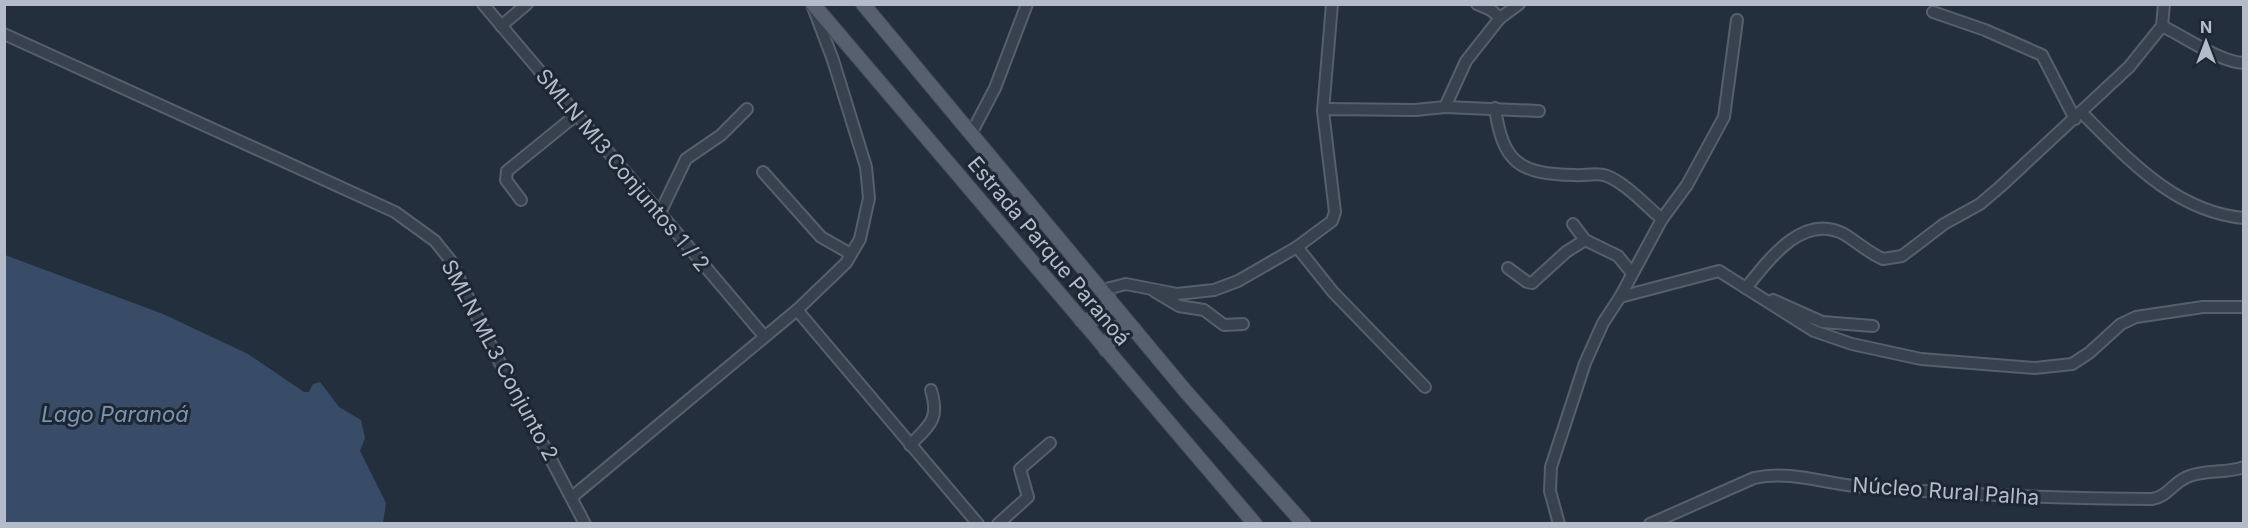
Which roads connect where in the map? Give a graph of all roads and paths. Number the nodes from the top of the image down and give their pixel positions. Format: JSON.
{"nodes":[{"id":1,"x":483,"y":4,"type":"edge"},
{"id":2,"x":527,"y":4,"type":"edge"},
{"id":3,"x":812,"y":4,"type":"edge"},
{"id":4,"x":863,"y":4,"type":"edge"},
{"id":5,"x":1027,"y":4,"type":"edge"},
{"id":6,"x":1332,"y":4,"type":"edge"},
{"id":7,"x":1477,"y":4,"type":"edge"},
{"id":8,"x":1519,"y":4,"type":"edge"},
{"id":9,"x":2164,"y":4,"type":"edge"},
{"id":10,"x":1933,"y":12,"type":"dead end"},
{"id":11,"x":1500,"y":18,"type":"junction"},
{"id":12,"x":1737,"y":20,"type":"dead end"},
{"id":13,"x":501,"y":26,"type":"junction"},
{"id":14,"x":2162,"y":26,"type":"junction"},
{"id":15,"x":4,"y":34,"type":"edge"},
{"id":16,"x":851,"y":52,"type":"junction"},
{"id":17,"x":833,"y":60,"type":"junction"},
{"id":18,"x":2244,"y":63,"type":"edge"},
{"id":19,"x":1445,"y":107,"type":"junction"},
{"id":20,"x":1495,"y":108,"type":"junction"},
{"id":21,"x":747,"y":109,"type":"dead end"},
{"id":22,"x":1323,"y":111,"type":"junction"},
{"id":23,"x":1539,"y":111,"type":"dead end"},
{"id":24,"x":576,"y":114,"type":"junction"},
{"id":25,"x":2078,"y":116,"type":"junction"},
{"id":26,"x":972,"y":132,"type":"junction"},
{"id":27,"x":763,"y":172,"type":"dead end"},
{"id":28,"x":521,"y":200,"type":"dead end"},
{"id":29,"x":659,"y":215,"type":"junction"},
{"id":30,"x":2244,"y":218,"type":"edge"},
{"id":31,"x":1662,"y":219,"type":"junction"},
{"id":32,"x":1573,"y":224,"type":"dead end"},
{"id":33,"x":1585,"y":240,"type":"junction"},
{"id":34,"x":1297,"y":247,"type":"junction"},
{"id":35,"x":851,"y":255,"type":"junction"},
{"id":36,"x":1508,"y":268,"type":"dead end"},
{"id":37,"x":1632,"y":272,"type":"junction"},
{"id":38,"x":1149,"y":288,"type":"junction"},
{"id":39,"x":1746,"y":288,"type":"junction"},
{"id":40,"x":1106,"y":294,"type":"junction"},
{"id":41,"x":1620,"y":297,"type":"junction"},
{"id":42,"x":1761,"y":297,"type":"junction"},
{"id":43,"x":2244,"y":306,"type":"edge"},
{"id":44,"x":797,"y":310,"type":"junction"},
{"id":45,"x":1081,"y":320,"type":"junction"},
{"id":46,"x":1243,"y":324,"type":"dead end"},
{"id":47,"x":1873,"y":326,"type":"dead end"},
{"id":48,"x":1134,"y":328,"type":"junction"},
{"id":49,"x":764,"y":336,"type":"junction"},
{"id":50,"x":1106,"y":350,"type":"junction"},
{"id":51,"x":1425,"y":387,"type":"dead end"},
{"id":52,"x":931,"y":390,"type":"dead end"},
{"id":53,"x":1050,"y":443,"type":"dead end"},
{"id":54,"x":910,"y":445,"type":"junction"},
{"id":55,"x":2244,"y":467,"type":"edge"},
{"id":56,"x":572,"y":497,"type":"junction"},
{"id":57,"x":585,"y":524,"type":"edge"},
{"id":58,"x":978,"y":524,"type":"edge"},
{"id":59,"x":998,"y":524,"type":"edge"},
{"id":60,"x":1255,"y":524,"type":"edge"},
{"id":61,"x":1304,"y":524,"type":"edge"},
{"id":62,"x":1559,"y":524,"type":"edge"},
{"id":63,"x":1650,"y":524,"type":"edge"}],
"edges":[{"from":1,"to":13,"type":"street","name":"SMLN MI3 Conjuntos 1 / 2"},
{"from":2,"to":13,"type":"street"},
{"from":3,"to":16,"type":"main road","name":"Estrada Parque Paranoá"},
{"from":3,"to":17,"type":"street"},
{"from":4,"to":26,"type":"main road","name":"Estrada Parque Paranoá"},
{"from":5,"to":26,"type":"street"},
{"from":6,"to":22,"type":"street"},
{"from":7,"to":11,"type":"street"},
{"from":8,"to":11,"type":"street"},
{"from":9,"to":14,"type":"street"},
{"from":10,"to":25,"type":"street"},
{"from":11,"to":19,"type":"street"},
{"from":12,"to":31,"type":"street"},
{"from":13,"to":24,"type":"street","name":"SMLN MI3 Conjuntos 1 / 2"},
{"from":14,"to":18,"type":"street"},
{"from":14,"to":25,"type":"street"},
{"from":15,"to":56,"type":"street","name":"SMLN ML3 Conjunto 2"},
{"from":16,"to":17,"type":"street"},
{"from":16,"to":45,"type":"main road","name":"Estrada Parque Paranoá"},
{"from":17,"to":35,"type":"street"},
{"from":19,"to":20,"type":"street"},
{"from":19,"to":22,"type":"street"},
{"from":20,"to":23,"type":"street"},
{"from":20,"to":31,"type":"street"},
{"from":21,"to":29,"type":"street"},
{"from":22,"to":34,"type":"street"},
{"from":24,"to":28,"type":"street"},
{"from":24,"to":29,"type":"street","name":"SMLN MI3 Conjuntos 1 / 2"},
{"from":25,"to":30,"type":"street"},
{"from":25,"to":39,"type":"street"},
{"from":26,"to":40,"type":"main road","name":"Estrada Parque Paranoá"},
{"from":27,"to":35,"type":"street"},
{"from":29,"to":49,"type":"street","name":"SMLN MI3 Conjuntos 1 / 2"},
{"from":31,"to":37,"type":"street"},
{"from":32,"to":33,"type":"street"},
{"from":33,"to":36,"type":"street"},
{"from":33,"to":37,"type":"street"},
{"from":34,"to":38,"type":"street"},
{"from":34,"to":51,"type":"street"},
{"from":35,"to":44,"type":"street"},
{"from":37,"to":41,"type":"street"},
{"from":38,"to":40,"type":"street"},
{"from":38,"to":46,"type":"street"},
{"from":39,"to":41,"type":"street"},
{"from":39,"to":42,"type":"street"},
{"from":40,"to":45,"type":"main road"},
{"from":40,"to":48,"type":"main road","name":"Estrada Parque Paranoá"},
{"from":41,"to":62,"type":"street"},
{"from":42,"to":43,"type":"street"},
{"from":42,"to":47,"type":"street"},
{"from":44,"to":49,"type":"street"},
{"from":44,"to":54,"type":"street"},
{"from":45,"to":50,"type":"main road","name":"Estrada Parque Paranoá"},
{"from":48,"to":50,"type":"main road"},
{"from":48,"to":61,"type":"main road","name":"Estrada Parque Paranoá"},
{"from":49,"to":56,"type":"street"},
{"from":50,"to":60,"type":"main road","name":"Estrada Parque Paranoá"},
{"from":52,"to":54,"type":"street"},
{"from":53,"to":59,"type":"street"},
{"from":54,"to":58,"type":"street"},
{"from":55,"to":63,"type":"street","name":"Núcleo Rural Palha"},
{"from":56,"to":57,"type":"street","name":"SMLN ML3 Conjunto 2"}]}
